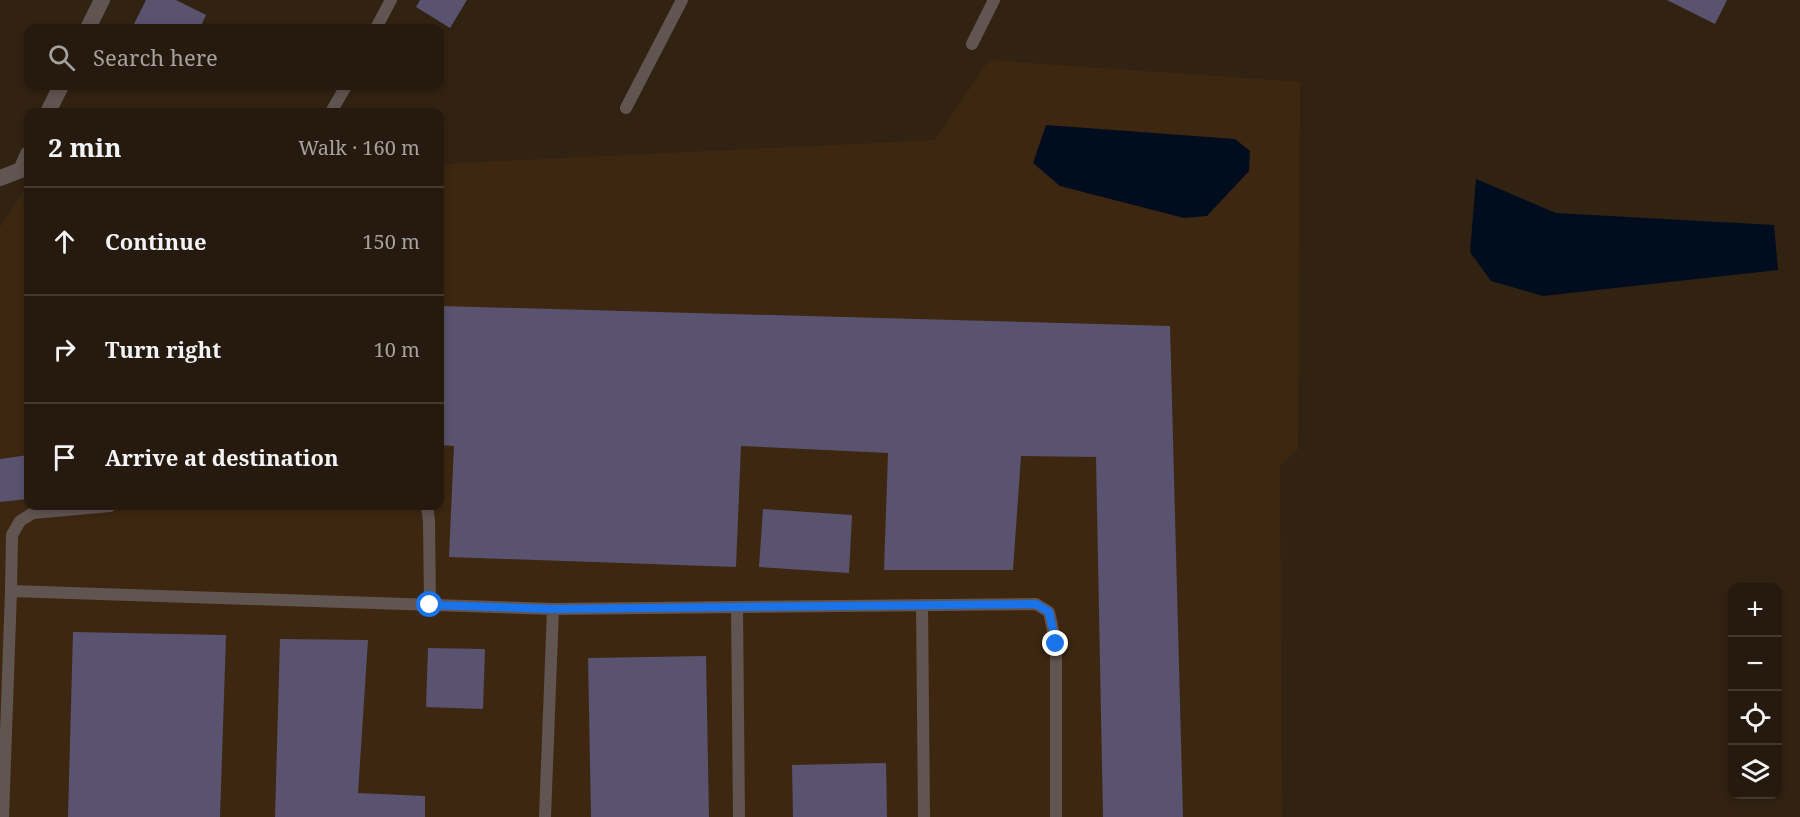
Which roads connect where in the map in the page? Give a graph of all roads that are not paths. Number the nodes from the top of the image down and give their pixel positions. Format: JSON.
{"nodes":[{"id":1,"x":102,"y":0,"type":"edge"},
{"id":2,"x":391,"y":0,"type":"edge"},
{"id":3,"x":682,"y":0,"type":"edge"},
{"id":4,"x":994,"y":0,"type":"edge"},
{"id":5,"x":90,"y":24,"type":"edge"},
{"id":6,"x":378,"y":24,"type":"edge"},
{"id":7,"x":972,"y":44,"type":"dead end"},
{"id":8,"x":59,"y":90,"type":"edge"},
{"id":9,"x":344,"y":90,"type":"edge"},
{"id":10,"x":50,"y":108,"type":"edge"},
{"id":11,"x":333,"y":108,"type":"edge"},
{"id":12,"x":626,"y":108,"type":"dead end"},
{"id":13,"x":24,"y":163,"type":"edge"},
{"id":14,"x":0,"y":178,"type":"edge"},
{"id":15,"x":66,"y":510,"type":"edge"},
{"id":16,"x":428,"y":510,"type":"edge"},
{"id":17,"x":11,"y":591,"type":"junction"},
{"id":18,"x":430,"y":605,"type":"junction"},
{"id":19,"x":922,"y":605,"type":"junction"},
{"id":20,"x":738,"y":607,"type":"junction"},
{"id":21,"x":553,"y":609,"type":"junction"},
{"id":22,"x":3,"y":817,"type":"edge"},
{"id":23,"x":545,"y":817,"type":"edge"},
{"id":24,"x":739,"y":817,"type":"edge"},
{"id":25,"x":924,"y":817,"type":"edge"},
{"id":26,"x":1056,"y":817,"type":"edge"}],
"edges":[{"from":1,"to":5,"type":"street"},
{"from":2,"to":6,"type":"lane"},
{"from":3,"to":12,"type":"lane"},
{"from":4,"to":7,"type":"lane"},
{"from":8,"to":10,"type":"street"},
{"from":9,"to":11,"type":"lane"},
{"from":13,"to":14,"type":"street"},
{"from":15,"to":17,"type":"lane"},
{"from":16,"to":18,"type":"lane"},
{"from":17,"to":18,"type":"lane"},
{"from":17,"to":22,"type":"lane"},
{"from":18,"to":21,"type":"lane"},
{"from":19,"to":20,"type":"lane"},
{"from":19,"to":25,"type":"lane"},
{"from":19,"to":26,"type":"lane"},
{"from":20,"to":21,"type":"lane"},
{"from":20,"to":24,"type":"lane"},
{"from":21,"to":23,"type":"lane"}]}
